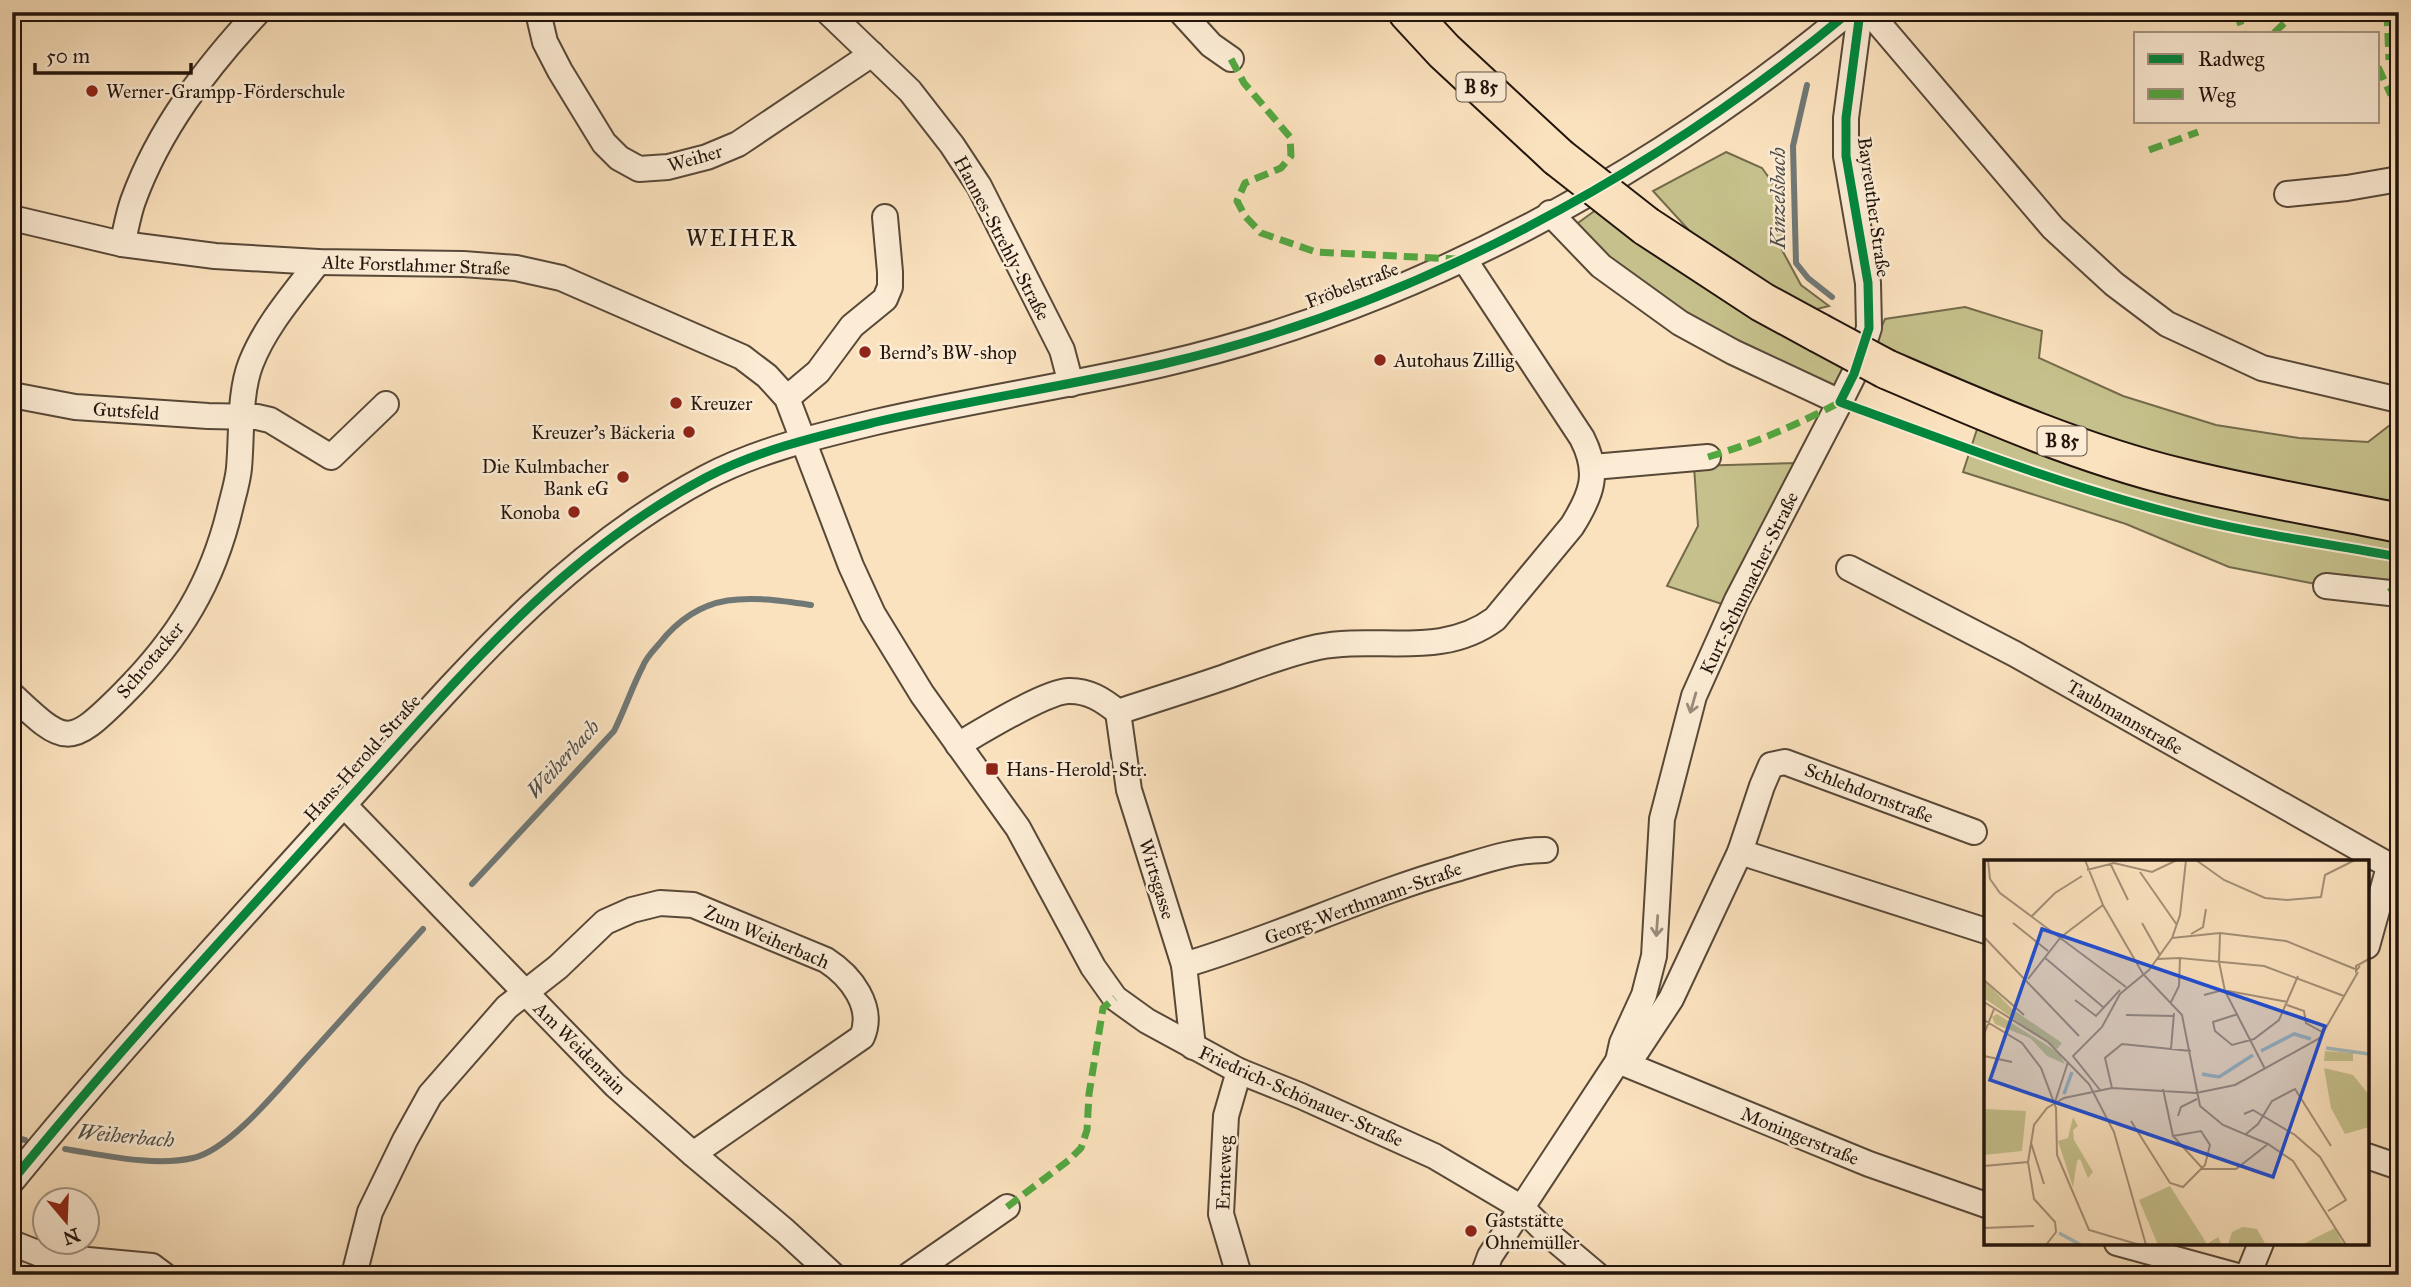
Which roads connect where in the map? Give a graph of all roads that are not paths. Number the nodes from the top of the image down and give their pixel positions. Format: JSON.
{"nodes":[{"id":1,"x":258,"y":12,"type":"edge"},
{"id":2,"x":538,"y":12,"type":"edge"},
{"id":3,"x":828,"y":12,"type":"edge"},
{"id":4,"x":1181,"y":12,"type":"edge"},
{"id":5,"x":1408,"y":12,"type":"edge"},
{"id":6,"x":1849,"y":12,"type":"edge"},
{"id":7,"x":1860,"y":12,"type":"edge"},
{"id":8,"x":1869,"y":12,"type":"edge"},
{"id":9,"x":873,"y":54,"type":"junction"},
{"id":10,"x":1231,"y":59,"type":"dead end"},
{"id":11,"x":2399,"y":178,"type":"edge"},
{"id":12,"x":2287,"y":194,"type":"dead end"},
{"id":13,"x":1550,"y":214,"type":"junction"},
{"id":14,"x":885,"y":217,"type":"dead end"},
{"id":15,"x":12,"y":218,"type":"edge"},
{"id":16,"x":122,"y":244,"type":"junction"},
{"id":17,"x":1464,"y":259,"type":"junction"},
{"id":18,"x":318,"y":262,"type":"junction"},
{"id":19,"x":1071,"y":384,"type":"junction"},
{"id":20,"x":12,"y":395,"type":"edge"},
{"id":21,"x":787,"y":398,"type":"junction"},
{"id":22,"x":2399,"y":400,"type":"edge"},
{"id":23,"x":1840,"y":402,"type":"junction"},
{"id":24,"x":386,"y":404,"type":"dead end"},
{"id":25,"x":242,"y":416,"type":"junction"},
{"id":26,"x":804,"y":439,"type":"junction"},
{"id":27,"x":1708,"y":457,"type":"dead end"},
{"id":28,"x":1593,"y":467,"type":"junction"},
{"id":29,"x":2399,"y":523,"type":"edge"},
{"id":30,"x":1849,"y":568,"type":"dead end"},
{"id":31,"x":2326,"y":586,"type":"dead end"},
{"id":32,"x":2399,"y":594,"type":"edge"},
{"id":33,"x":12,"y":695,"type":"edge"},
{"id":34,"x":1118,"y":712,"type":"junction"},
{"id":35,"x":958,"y":744,"type":"junction"},
{"id":36,"x":344,"y":805,"type":"junction"},
{"id":37,"x":1974,"y":832,"type":"dead end"},
{"id":38,"x":1545,"y":850,"type":"dead end"},
{"id":39,"x":1740,"y":852,"type":"junction"},
{"id":40,"x":2394,"y":869,"type":"edge"},
{"id":41,"x":1984,"y":930,"type":"edge"},
{"id":42,"x":2369,"y":940,"type":"edge"},
{"id":43,"x":1184,"y":965,"type":"junction"},
{"id":44,"x":525,"y":992,"type":"junction"},
{"id":45,"x":1193,"y":1047,"type":"junction"},
{"id":46,"x":1618,"y":1061,"type":"junction"},
{"id":47,"x":1239,"y":1071,"type":"junction"},
{"id":48,"x":693,"y":1154,"type":"junction"},
{"id":49,"x":2369,"y":1157,"type":"edge"},
{"id":50,"x":2399,"y":1167,"type":"edge"},
{"id":51,"x":12,"y":1181,"type":"edge"},
{"id":52,"x":1984,"y":1204,"type":"edge"},
{"id":53,"x":1007,"y":1207,"type":"dead end"},
{"id":54,"x":1522,"y":1208,"type":"junction"},
{"id":55,"x":12,"y":1243,"type":"edge"},
{"id":56,"x":2124,"y":1245,"type":"edge"},
{"id":57,"x":2260,"y":1245,"type":"edge"},
{"id":58,"x":164,"y":1275,"type":"edge"},
{"id":59,"x":354,"y":1275,"type":"edge"},
{"id":60,"x":833,"y":1275,"type":"edge"},
{"id":61,"x":909,"y":1275,"type":"edge"},
{"id":62,"x":1239,"y":1275,"type":"edge"},
{"id":63,"x":1483,"y":1275,"type":"edge"},
{"id":64,"x":1597,"y":1275,"type":"edge"},
{"id":65,"x":2234,"y":1275,"type":"edge"},
{"id":66,"x":2248,"y":1275,"type":"edge"}],
"edges":[{"from":1,"to":16,"type":"street"},
{"from":2,"to":9,"type":"street","name":"Weiher"},
{"from":3,"to":9,"type":"street","name":"Hannes-Strehly-Straße"},
{"from":4,"to":10,"type":"street"},
{"from":5,"to":29,"type":"main road","number":"B 85","bridge":true},
{"from":6,"to":13,"type":"street","name":"Fröbelstraße"},
{"from":7,"to":23,"type":"street","name":"Bayreuther Straße"},
{"from":8,"to":22,"type":"street"},
{"from":9,"to":19,"type":"street","name":"Hannes-Strehly-Straße"},
{"from":11,"to":12,"type":"street"},
{"from":13,"to":17,"type":"street","name":"Fröbelstraße"},
{"from":13,"to":23,"type":"street"},
{"from":14,"to":21,"type":"street"},
{"from":15,"to":16,"type":"street","name":"Alte Forstlahmer Straße"},
{"from":16,"to":18,"type":"street","name":"Alte Forstlahmer Straße"},
{"from":17,"to":19,"type":"street","name":"Fröbelstraße"},
{"from":17,"to":28,"type":"street"},
{"from":18,"to":21,"type":"street","name":"Alte Forstlahmer Straße"},
{"from":18,"to":25,"type":"street","name":"Schrotacker"},
{"from":19,"to":26,"type":"street","name":"Fröbelstraße"},
{"from":20,"to":25,"type":"street","name":"Gutsfeld"},
{"from":21,"to":26,"type":"street","name":"Alte Forstlahmer Straße"},
{"from":23,"to":46,"type":"street","name":"Kurt-Schumacher-Straße","one_way":true},
{"from":24,"to":25,"type":"street"},
{"from":25,"to":33,"type":"street","name":"Schrotacker"},
{"from":26,"to":35,"type":"street","name":"Friedrich-Schönauer-Straße"},
{"from":26,"to":36,"type":"street","name":"Hans-Herold-Straße"},
{"from":27,"to":28,"type":"street"},
{"from":28,"to":34,"type":"street"},
{"from":30,"to":40,"type":"street","name":"Taubmannstraße"},
{"from":31,"to":32,"type":"street"},
{"from":34,"to":35,"type":"street"},
{"from":34,"to":43,"type":"street","name":"Wirtsgasse"},
{"from":35,"to":45,"type":"street","name":"Friedrich-Schönauer-Straße"},
{"from":36,"to":44,"type":"street","name":"Am Weidenrain"},
{"from":36,"to":51,"type":"street","name":"Hans-Herold-Straße"},
{"from":37,"to":39,"type":"street","name":"Schlehdornstraße"},
{"from":38,"to":43,"type":"street","name":"Georg-Werthmann-Straße"},
{"from":39,"to":41,"type":"street"},
{"from":39,"to":46,"type":"street","name":"Schlehdornstraße"},
{"from":40,"to":42,"type":"street"},
{"from":43,"to":45,"type":"street","name":"Wirtsgasse"},
{"from":44,"to":48,"type":"street","name":"Am Weidenrain"},
{"from":44,"to":48,"type":"street","name":"Zum Weiherbach"},
{"from":44,"to":59,"type":"street"},
{"from":45,"to":47,"type":"street","name":"Friedrich-Schönauer-Straße"},
{"from":46,"to":52,"type":"street","name":"Moningerstraße"},
{"from":46,"to":54,"type":"street","name":"Kurt-Schumacher-Straße"},
{"from":47,"to":54,"type":"street","name":"Friedrich-Schönauer-Straße"},
{"from":47,"to":62,"type":"street","name":"Ernteweg"},
{"from":48,"to":60,"type":"street","name":"Am Weidenrain"},
{"from":49,"to":50,"type":"street"},
{"from":53,"to":61,"type":"street"},
{"from":54,"to":63,"type":"street","name":"Kurt-Schumacher-Straße"},
{"from":54,"to":64,"type":"street","name":"Friedrich-Schönauer-Straße"},
{"from":55,"to":58,"type":"street"},
{"from":56,"to":65,"type":"street"},
{"from":57,"to":66,"type":"street"}]}
